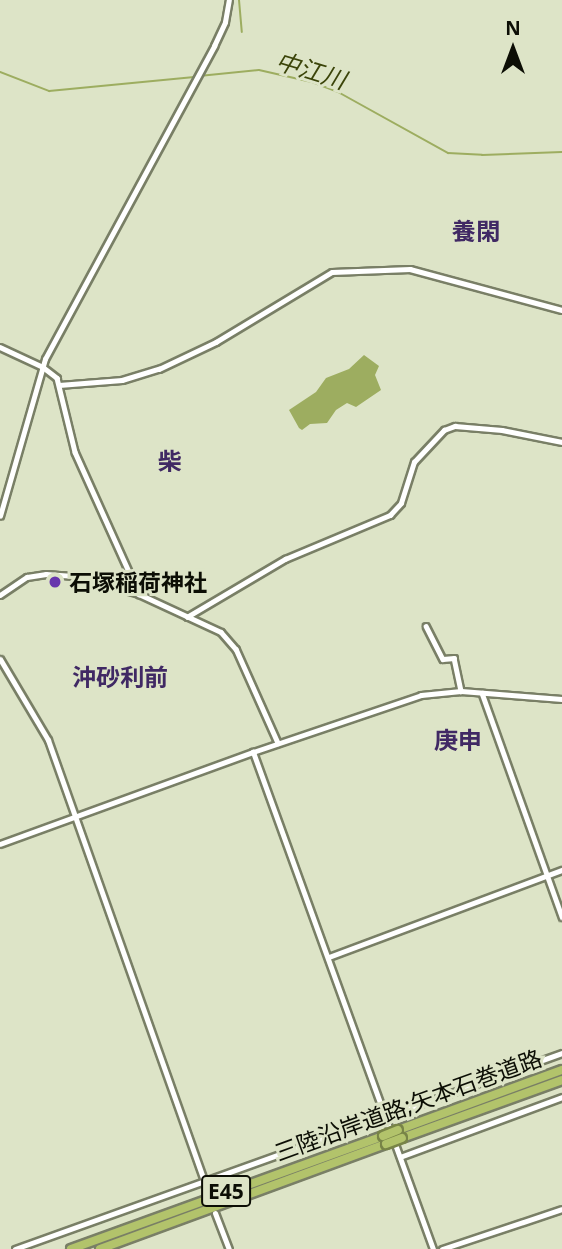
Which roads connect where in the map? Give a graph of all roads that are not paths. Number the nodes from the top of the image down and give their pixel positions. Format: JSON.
{"nodes":[{"id":1,"x":229,"y":0,"type":"edge"},
{"id":2,"x":562,"y":310,"type":"edge"},
{"id":3,"x":0,"y":347,"type":"edge"},
{"id":4,"x":43,"y":367,"type":"junction"},
{"id":5,"x":59,"y":385,"type":"junction"},
{"id":6,"x":562,"y":442,"type":"edge"},
{"id":7,"x":0,"y":516,"type":"edge"},
{"id":8,"x":139,"y":593,"type":"junction"},
{"id":9,"x":0,"y":595,"type":"edge"},
{"id":10,"x":187,"y":617,"type":"junction"},
{"id":11,"x":426,"y":626,"type":"dead end"},
{"id":12,"x":0,"y":659,"type":"edge"},
{"id":13,"x":461,"y":691,"type":"junction"},
{"id":14,"x":482,"y":693,"type":"junction"},
{"id":15,"x":562,"y":699,"type":"edge"},
{"id":16,"x":278,"y":743,"type":"junction"},
{"id":17,"x":253,"y":752,"type":"junction"},
{"id":18,"x":75,"y":816,"type":"junction"},
{"id":19,"x":0,"y":844,"type":"edge"},
{"id":20,"x":562,"y":870,"type":"edge"},
{"id":21,"x":547,"y":875,"type":"junction"},
{"id":22,"x":562,"y":917,"type":"edge"},
{"id":23,"x":329,"y":957,"type":"junction"},
{"id":24,"x":562,"y":1052,"type":"edge"},
{"id":25,"x":562,"y":1070,"type":"edge"},
{"id":26,"x":562,"y":1080,"type":"edge"},
{"id":27,"x":562,"y":1097,"type":"edge"},
{"id":28,"x":386,"y":1117,"type":"junction"},
{"id":29,"x":400,"y":1134,"type":"junction"},
{"id":30,"x":384,"y":1140,"type":"junction"},
{"id":31,"x":400,"y":1157,"type":"junction"},
{"id":32,"x":204,"y":1181,"type":"junction"},
{"id":33,"x":208,"y":1192,"type":"dead end"},
{"id":34,"x":562,"y":1209,"type":"edge"},
{"id":35,"x":215,"y":1213,"type":"dead end"},
{"id":36,"x":15,"y":1249,"type":"edge"},
{"id":37,"x":71,"y":1249,"type":"edge"},
{"id":38,"x":100,"y":1249,"type":"edge"},
{"id":39,"x":229,"y":1249,"type":"edge"},
{"id":40,"x":433,"y":1249,"type":"edge"},
{"id":41,"x":442,"y":1249,"type":"edge"}],
"edges":[{"from":1,"to":4,"type":"street"},
{"from":2,"to":5,"type":"street"},
{"from":3,"to":4,"type":"street"},
{"from":4,"to":5,"type":"street"},
{"from":4,"to":7,"type":"street"},
{"from":5,"to":8,"type":"street"},
{"from":6,"to":10,"type":"street"},
{"from":8,"to":9,"type":"street"},
{"from":8,"to":10,"type":"street"},
{"from":10,"to":16,"type":"street"},
{"from":11,"to":13,"type":"street"},
{"from":12,"to":18,"type":"street"},
{"from":13,"to":14,"type":"street"},
{"from":13,"to":16,"type":"street"},
{"from":14,"to":15,"type":"street"},
{"from":14,"to":21,"type":"street"},
{"from":16,"to":17,"type":"street"},
{"from":17,"to":18,"type":"street"},
{"from":17,"to":23,"type":"street"},
{"from":18,"to":19,"type":"street"},
{"from":18,"to":32,"type":"street"},
{"from":20,"to":21,"type":"street"},
{"from":21,"to":22,"type":"street"},
{"from":21,"to":23,"type":"street"},
{"from":23,"to":28,"type":"street"},
{"from":24,"to":28,"type":"street"},
{"from":25,"to":29,"type":"highway","name":"三陸沿岸道路;矢本石巻道路","number":"E45"},
{"from":26,"to":29,"type":"highway","name":"三陸沿岸道路;矢本石巻道路","number":"E45"},
{"from":27,"to":31,"type":"street"},
{"from":28,"to":31,"type":"street"},
{"from":28,"to":32,"type":"street"},
{"from":29,"to":30,"type":"highway","name":"三陸沿岸道路;矢本石巻道路","number":"E45","bridge":true},
{"from":30,"to":37,"type":"highway","name":"三陸沿岸道路;矢本石巻道路","number":"E45"},
{"from":30,"to":38,"type":"highway","name":"三陸沿岸道路;矢本石巻道路","number":"E45"},
{"from":31,"to":40,"type":"street"},
{"from":32,"to":33,"type":"street"},
{"from":32,"to":36,"type":"street"},
{"from":34,"to":41,"type":"street"},
{"from":35,"to":39,"type":"street"}]}
